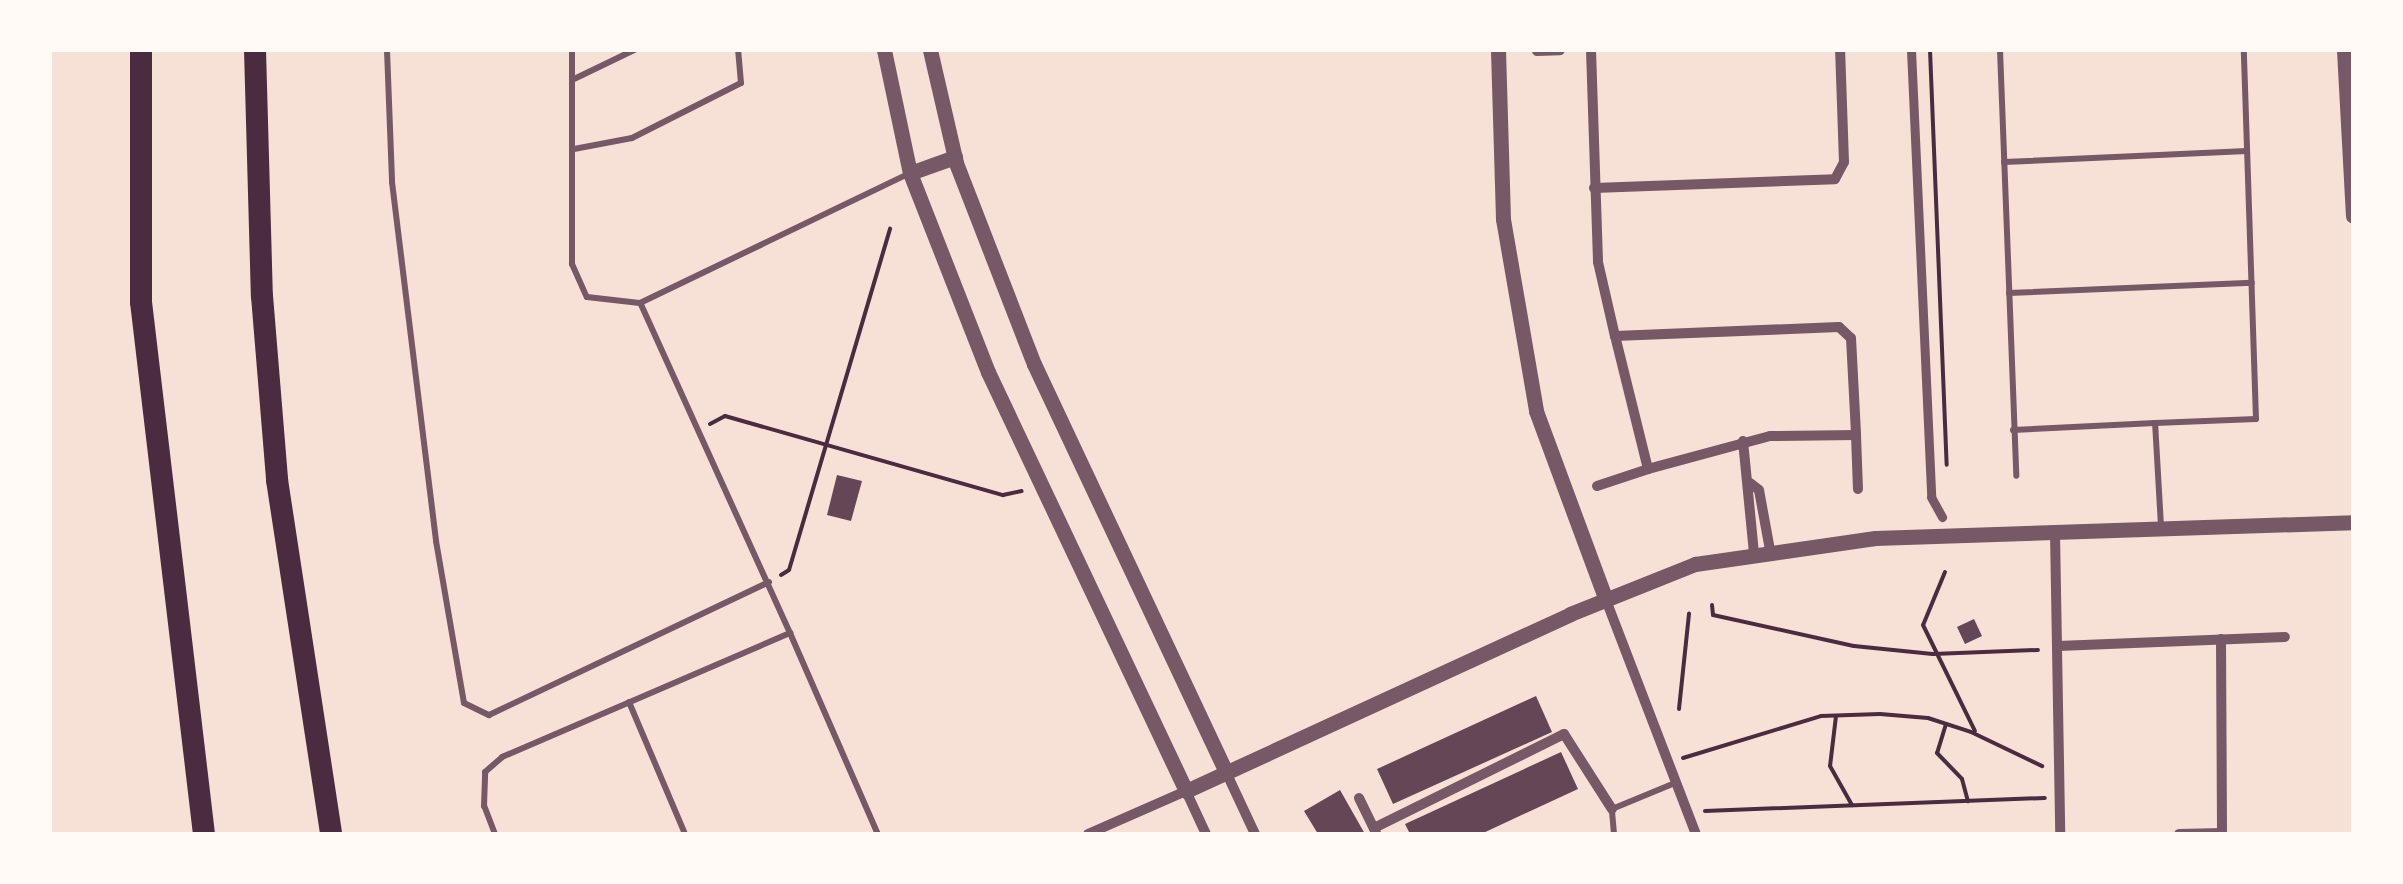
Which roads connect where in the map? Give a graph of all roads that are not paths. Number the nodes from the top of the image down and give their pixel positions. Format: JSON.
{"nodes":[{"id":1,"x":141,"y":50,"type":"edge"},
{"id":2,"x":256,"y":50,"type":"edge"},
{"id":3,"x":388,"y":50,"type":"edge"},
{"id":4,"x":572,"y":50,"type":"edge"},
{"id":5,"x":634,"y":50,"type":"edge"},
{"id":6,"x":738,"y":50,"type":"edge"},
{"id":7,"x":884,"y":50,"type":"edge"},
{"id":8,"x":930,"y":50,"type":"edge"},
{"id":9,"x":1498,"y":50,"type":"edge"},
{"id":10,"x":1560,"y":50,"type":"edge"},
{"id":11,"x":1591,"y":50,"type":"edge"},
{"id":12,"x":1840,"y":50,"type":"edge"},
{"id":13,"x":1912,"y":50,"type":"edge"},
{"id":14,"x":2000,"y":50,"type":"edge"},
{"id":15,"x":2244,"y":50,"type":"edge"},
{"id":16,"x":2344,"y":50,"type":"edge"},
{"id":17,"x":1537,"y":51,"type":"edge"},
{"id":18,"x":572,"y":80,"type":"junction"},
{"id":19,"x":2350,"y":113,"type":"edge"},
{"id":20,"x":573,"y":149,"type":"junction"},
{"id":21,"x":2247,"y":151,"type":"junction"},
{"id":22,"x":955,"y":158,"type":"junction"},
{"id":23,"x":2004,"y":162,"type":"junction"},
{"id":24,"x":910,"y":173,"type":"junction"},
{"id":25,"x":1594,"y":188,"type":"junction"},
{"id":26,"x":2353,"y":216,"type":"edge"},
{"id":27,"x":2252,"y":283,"type":"junction"},
{"id":28,"x":2009,"y":293,"type":"junction"},
{"id":29,"x":640,"y":303,"type":"junction"},
{"id":30,"x":1615,"y":336,"type":"junction"},
{"id":31,"x":2155,"y":424,"type":"junction"},
{"id":32,"x":2013,"y":430,"type":"junction"},
{"id":33,"x":1856,"y":435,"type":"junction"},
{"id":34,"x":1742,"y":441,"type":"junction"},
{"id":35,"x":1648,"y":469,"type":"junction"},
{"id":36,"x":2016,"y":476,"type":"dead end"},
{"id":37,"x":1597,"y":486,"type":"dead end"},
{"id":38,"x":1858,"y":489,"type":"dead end"},
{"id":39,"x":1942,"y":517,"type":"dead end"},
{"id":40,"x":2353,"y":522,"type":"edge"},
{"id":41,"x":2161,"y":532,"type":"junction"},
{"id":42,"x":2055,"y":534,"type":"junction"},
{"id":43,"x":1762,"y":552,"type":"junction"},
{"id":44,"x":769,"y":582,"type":"junction"},
{"id":45,"x":1606,"y":600,"type":"junction"},
{"id":46,"x":790,"y":634,"type":"junction"},
{"id":47,"x":2284,"y":637,"type":"dead end"},
{"id":48,"x":2221,"y":639,"type":"junction"},
{"id":49,"x":2058,"y":646,"type":"junction"},
{"id":50,"x":630,"y":702,"type":"junction"},
{"id":51,"x":1226,"y":772,"type":"junction"},
{"id":52,"x":1679,"y":781,"type":"junction"},
{"id":53,"x":1186,"y":792,"type":"junction"},
{"id":54,"x":1359,"y":798,"type":"dead end"},
{"id":55,"x":1612,"y":809,"type":"junction"},
{"id":56,"x":1375,"y":831,"type":"edge"},
{"id":57,"x":2222,"y":833,"type":"edge"},
{"id":58,"x":204,"y":834,"type":"edge"},
{"id":59,"x":330,"y":834,"type":"edge"},
{"id":60,"x":494,"y":834,"type":"edge"},
{"id":61,"x":685,"y":834,"type":"edge"},
{"id":62,"x":878,"y":834,"type":"edge"},
{"id":63,"x":1088,"y":834,"type":"edge"},
{"id":64,"x":1206,"y":834,"type":"edge"},
{"id":65,"x":1255,"y":834,"type":"edge"},
{"id":66,"x":1614,"y":834,"type":"edge"},
{"id":67,"x":1696,"y":834,"type":"edge"},
{"id":68,"x":2060,"y":834,"type":"edge"},
{"id":69,"x":2179,"y":834,"type":"edge"}],
"edges":[{"from":1,"to":58,"type":"highway"},
{"from":2,"to":59,"type":"highway"},
{"from":3,"to":44,"type":"lane"},
{"from":4,"to":18,"type":"lane"},
{"from":5,"to":18,"type":"lane"},
{"from":6,"to":20,"type":"lane"},
{"from":7,"to":24,"type":"street"},
{"from":8,"to":22,"type":"street"},
{"from":9,"to":45,"type":"street"},
{"from":10,"to":17,"type":"street"},
{"from":11,"to":25,"type":"street"},
{"from":12,"to":25,"type":"street"},
{"from":13,"to":39,"type":"street"},
{"from":14,"to":23,"type":"lane"},
{"from":15,"to":21,"type":"lane"},
{"from":16,"to":19,"type":"street"},
{"from":18,"to":20,"type":"lane"},
{"from":19,"to":26,"type":"street"},
{"from":20,"to":29,"type":"lane"},
{"from":21,"to":23,"type":"lane"},
{"from":21,"to":27,"type":"lane"},
{"from":22,"to":24,"type":"street"},
{"from":22,"to":51,"type":"street"},
{"from":23,"to":28,"type":"lane"},
{"from":24,"to":29,"type":"lane"},
{"from":24,"to":53,"type":"street"},
{"from":25,"to":30,"type":"street"},
{"from":27,"to":28,"type":"lane"},
{"from":27,"to":31,"type":"lane"},
{"from":28,"to":32,"type":"lane"},
{"from":29,"to":44,"type":"lane"},
{"from":30,"to":33,"type":"street"},
{"from":30,"to":35,"type":"street"},
{"from":31,"to":32,"type":"lane"},
{"from":31,"to":41,"type":"lane"},
{"from":32,"to":36,"type":"lane"},
{"from":33,"to":34,"type":"street"},
{"from":33,"to":38,"type":"street"},
{"from":34,"to":35,"type":"street"},
{"from":34,"to":43,"type":"street"},
{"from":35,"to":37,"type":"street"},
{"from":40,"to":41,"type":"street"},
{"from":41,"to":42,"type":"street"},
{"from":42,"to":43,"type":"street"},
{"from":42,"to":49,"type":"street"},
{"from":43,"to":45,"type":"street"},
{"from":44,"to":46,"type":"lane"},
{"from":45,"to":51,"type":"street"},
{"from":45,"to":52,"type":"street"},
{"from":46,"to":50,"type":"lane"},
{"from":46,"to":62,"type":"lane"},
{"from":47,"to":48,"type":"street"},
{"from":48,"to":49,"type":"street"},
{"from":48,"to":57,"type":"street"},
{"from":49,"to":68,"type":"street"},
{"from":50,"to":60,"type":"lane"},
{"from":50,"to":61,"type":"lane"},
{"from":51,"to":53,"type":"street"},
{"from":51,"to":65,"type":"street"},
{"from":52,"to":55,"type":"lane"},
{"from":52,"to":67,"type":"street"},
{"from":53,"to":63,"type":"street"},
{"from":53,"to":64,"type":"street"},
{"from":54,"to":56,"type":"street"},
{"from":55,"to":56,"type":"street"},
{"from":55,"to":66,"type":"lane"},
{"from":57,"to":69,"type":"street"}]}
